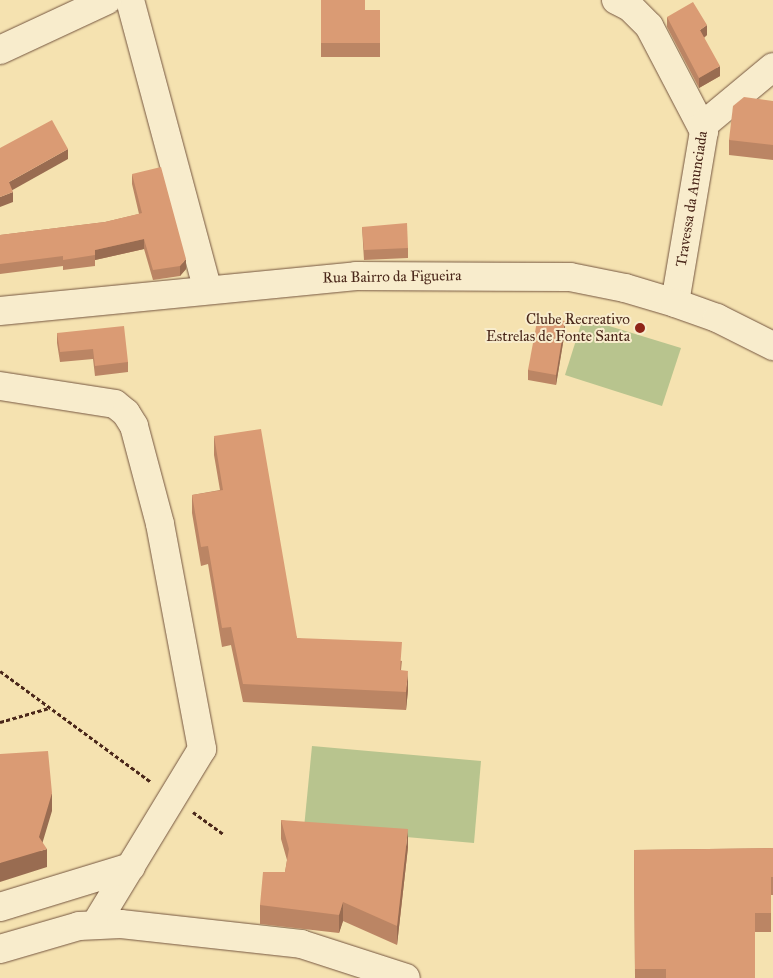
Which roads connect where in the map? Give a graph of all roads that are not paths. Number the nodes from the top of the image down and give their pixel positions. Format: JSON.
{"nodes":[{"id":1,"x":107,"y":0,"type":"edge"},
{"id":2,"x":130,"y":0,"type":"edge"},
{"id":3,"x":616,"y":0,"type":"edge"},
{"id":4,"x":0,"y":50,"type":"edge"},
{"id":5,"x":773,"y":67,"type":"edge"},
{"id":6,"x":702,"y":126,"type":"junction"},
{"id":7,"x":206,"y":288,"type":"junction"},
{"id":8,"x":675,"y":303,"type":"junction"},
{"id":9,"x":0,"y":310,"type":"edge"},
{"id":10,"x":773,"y":346,"type":"edge"},
{"id":11,"x":0,"y":386,"type":"edge"},
{"id":12,"x":131,"y":867,"type":"junction"},
{"id":13,"x":0,"y":907,"type":"edge"},
{"id":14,"x":96,"y":923,"type":"junction"},
{"id":15,"x":0,"y":949,"type":"edge"},
{"id":16,"x":406,"y":978,"type":"edge"}],
"edges":[{"from":1,"to":4,"type":"street"},
{"from":2,"to":7,"type":"street"},
{"from":3,"to":6,"type":"street"},
{"from":5,"to":6,"type":"street","name":"Travessa da Anunciada"},
{"from":6,"to":8,"type":"street","name":"Travessa da Anunciada"},
{"from":7,"to":8,"type":"street","name":"Rua Bairro da Figueira"},
{"from":7,"to":9,"type":"street","name":"Rua Bairro da Figueira"},
{"from":8,"to":10,"type":"street","name":"Rua Bairro da Figueira"},
{"from":11,"to":12,"type":"street"},
{"from":12,"to":13,"type":"street"},
{"from":12,"to":14,"type":"street"},
{"from":14,"to":15,"type":"street"},
{"from":14,"to":16,"type":"street"}]}
